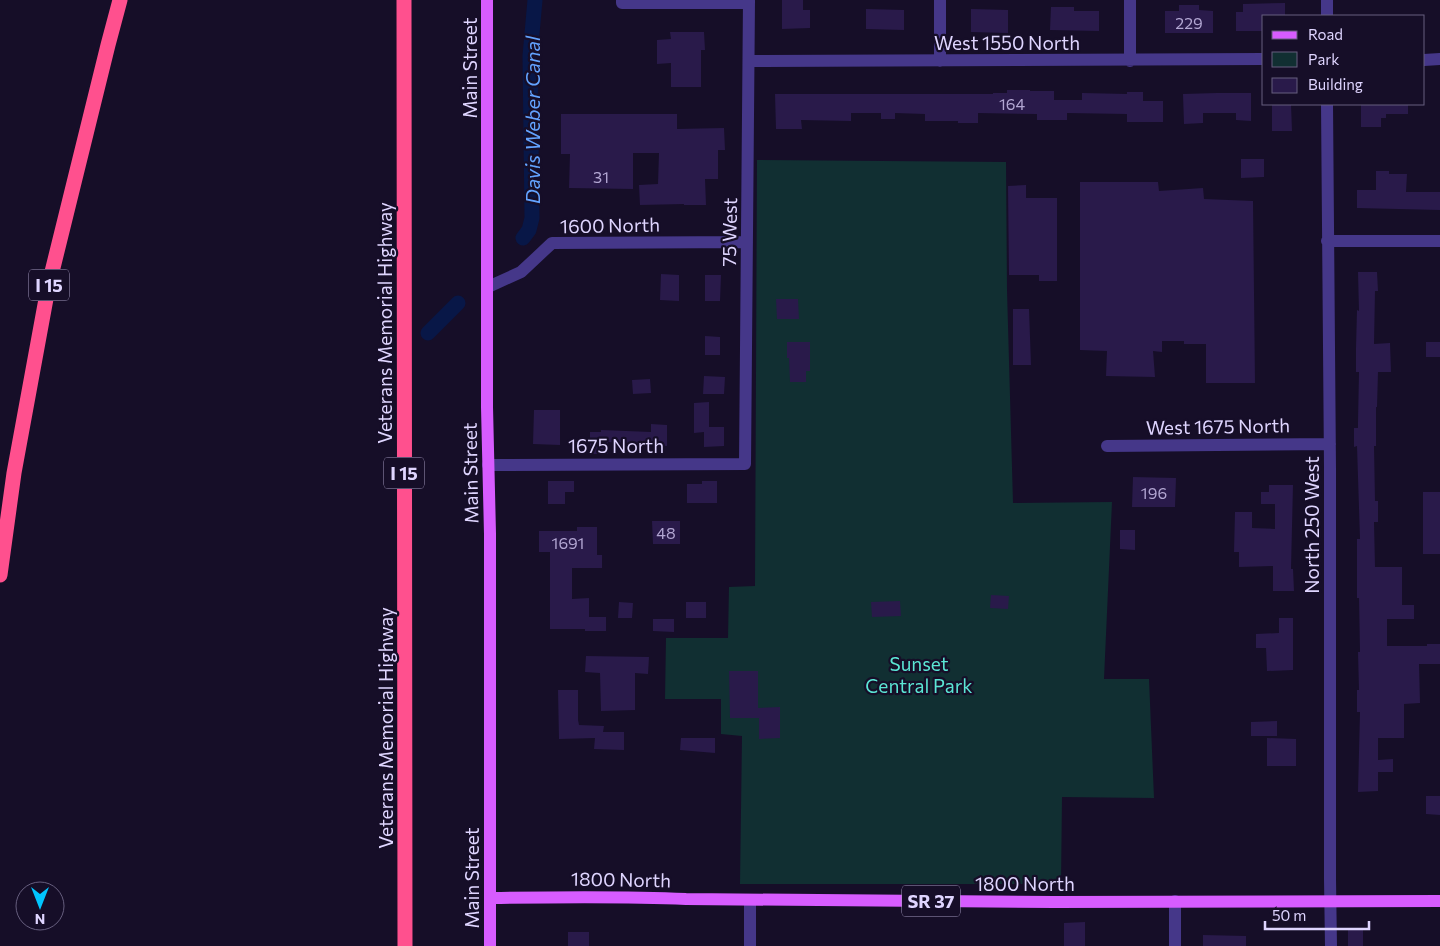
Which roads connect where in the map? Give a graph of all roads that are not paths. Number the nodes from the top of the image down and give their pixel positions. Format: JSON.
{"nodes":[{"id":1,"x":120,"y":0,"type":"edge"},
{"id":2,"x":404,"y":0,"type":"edge"},
{"id":3,"x":487,"y":0,"type":"edge"},
{"id":4,"x":940,"y":0,"type":"edge"},
{"id":5,"x":1130,"y":0,"type":"edge"},
{"id":6,"x":1327,"y":0,"type":"edge"},
{"id":7,"x":749,"y":1,"type":"edge"},
{"id":8,"x":622,"y":2,"type":"edge"},
{"id":9,"x":1327,"y":15,"type":"edge"},
{"id":10,"x":750,"y":60,"type":"junction"},
{"id":11,"x":940,"y":60,"type":"junction"},
{"id":12,"x":1130,"y":60,"type":"junction"},
{"id":13,"x":1262,"y":60,"type":"edge"},
{"id":14,"x":1425,"y":60,"type":"edge"},
{"id":15,"x":1440,"y":60,"type":"edge"},
{"id":16,"x":1327,"y":105,"type":"edge"},
{"id":17,"x":1327,"y":241,"type":"junction"},
{"id":18,"x":1440,"y":241,"type":"edge"},
{"id":19,"x":747,"y":242,"type":"junction"},
{"id":20,"x":488,"y":287,"type":"junction"},
{"id":21,"x":1330,"y":444,"type":"junction"},
{"id":22,"x":1107,"y":446,"type":"dead end"},
{"id":23,"x":744,"y":464,"type":"joint"},
{"id":24,"x":488,"y":465,"type":"junction"},
{"id":25,"x":0,"y":575,"type":"edge"},
{"id":26,"x":491,"y":898,"type":"junction"},
{"id":27,"x":750,"y":900,"type":"junction"},
{"id":28,"x":1330,"y":901,"type":"junction"},
{"id":29,"x":1440,"y":901,"type":"edge"},
{"id":30,"x":1175,"y":902,"type":"junction"},
{"id":31,"x":405,"y":946,"type":"edge"},
{"id":32,"x":490,"y":946,"type":"edge"},
{"id":33,"x":750,"y":946,"type":"edge"},
{"id":34,"x":1176,"y":946,"type":"edge"},
{"id":35,"x":1331,"y":946,"type":"edge"}],
"edges":[{"from":1,"to":25,"type":"highway","number":"I 15"},
{"from":2,"to":31,"type":"highway","name":"Veterans Memorial Highway","number":"I 15"},
{"from":3,"to":20,"type":"main road","name":"Main Street"},
{"from":4,"to":11,"type":"street"},
{"from":5,"to":12,"type":"street"},
{"from":6,"to":9,"type":"street"},
{"from":7,"to":8,"type":"street"},
{"from":7,"to":10,"type":"street","name":"75 West"},
{"from":10,"to":11,"type":"street","name":"West 1550 North"},
{"from":10,"to":19,"type":"street","name":"75 West"},
{"from":11,"to":12,"type":"street","name":"West 1550 North"},
{"from":12,"to":13,"type":"street","name":"West 1550 North"},
{"from":14,"to":15,"type":"street"},
{"from":16,"to":17,"type":"street","name":"North 250 West"},
{"from":17,"to":18,"type":"street"},
{"from":17,"to":21,"type":"street","name":"North 250 West"},
{"from":19,"to":20,"type":"street","name":"1600 North"},
{"from":19,"to":23,"type":"street","name":"75 West"},
{"from":20,"to":24,"type":"main road","name":"Main Street"},
{"from":21,"to":22,"type":"street","name":"West 1675 North"},
{"from":21,"to":28,"type":"street","name":"North 250 West"},
{"from":23,"to":24,"type":"street","name":"1675 North"},
{"from":24,"to":26,"type":"main road","name":"Main Street"},
{"from":26,"to":27,"type":"main road","name":"1800 North","number":"SR 37"},
{"from":26,"to":32,"type":"main road","name":"Main Street"},
{"from":27,"to":30,"type":"main road","name":"1800 North","number":"SR 37"},
{"from":27,"to":33,"type":"street"},
{"from":28,"to":29,"type":"main road","name":"1800 North","number":"SR 37"},
{"from":28,"to":30,"type":"main road","name":"1800 North","number":"SR 37"},
{"from":28,"to":35,"type":"street","name":"North 250 West"},
{"from":30,"to":34,"type":"street"}]}
